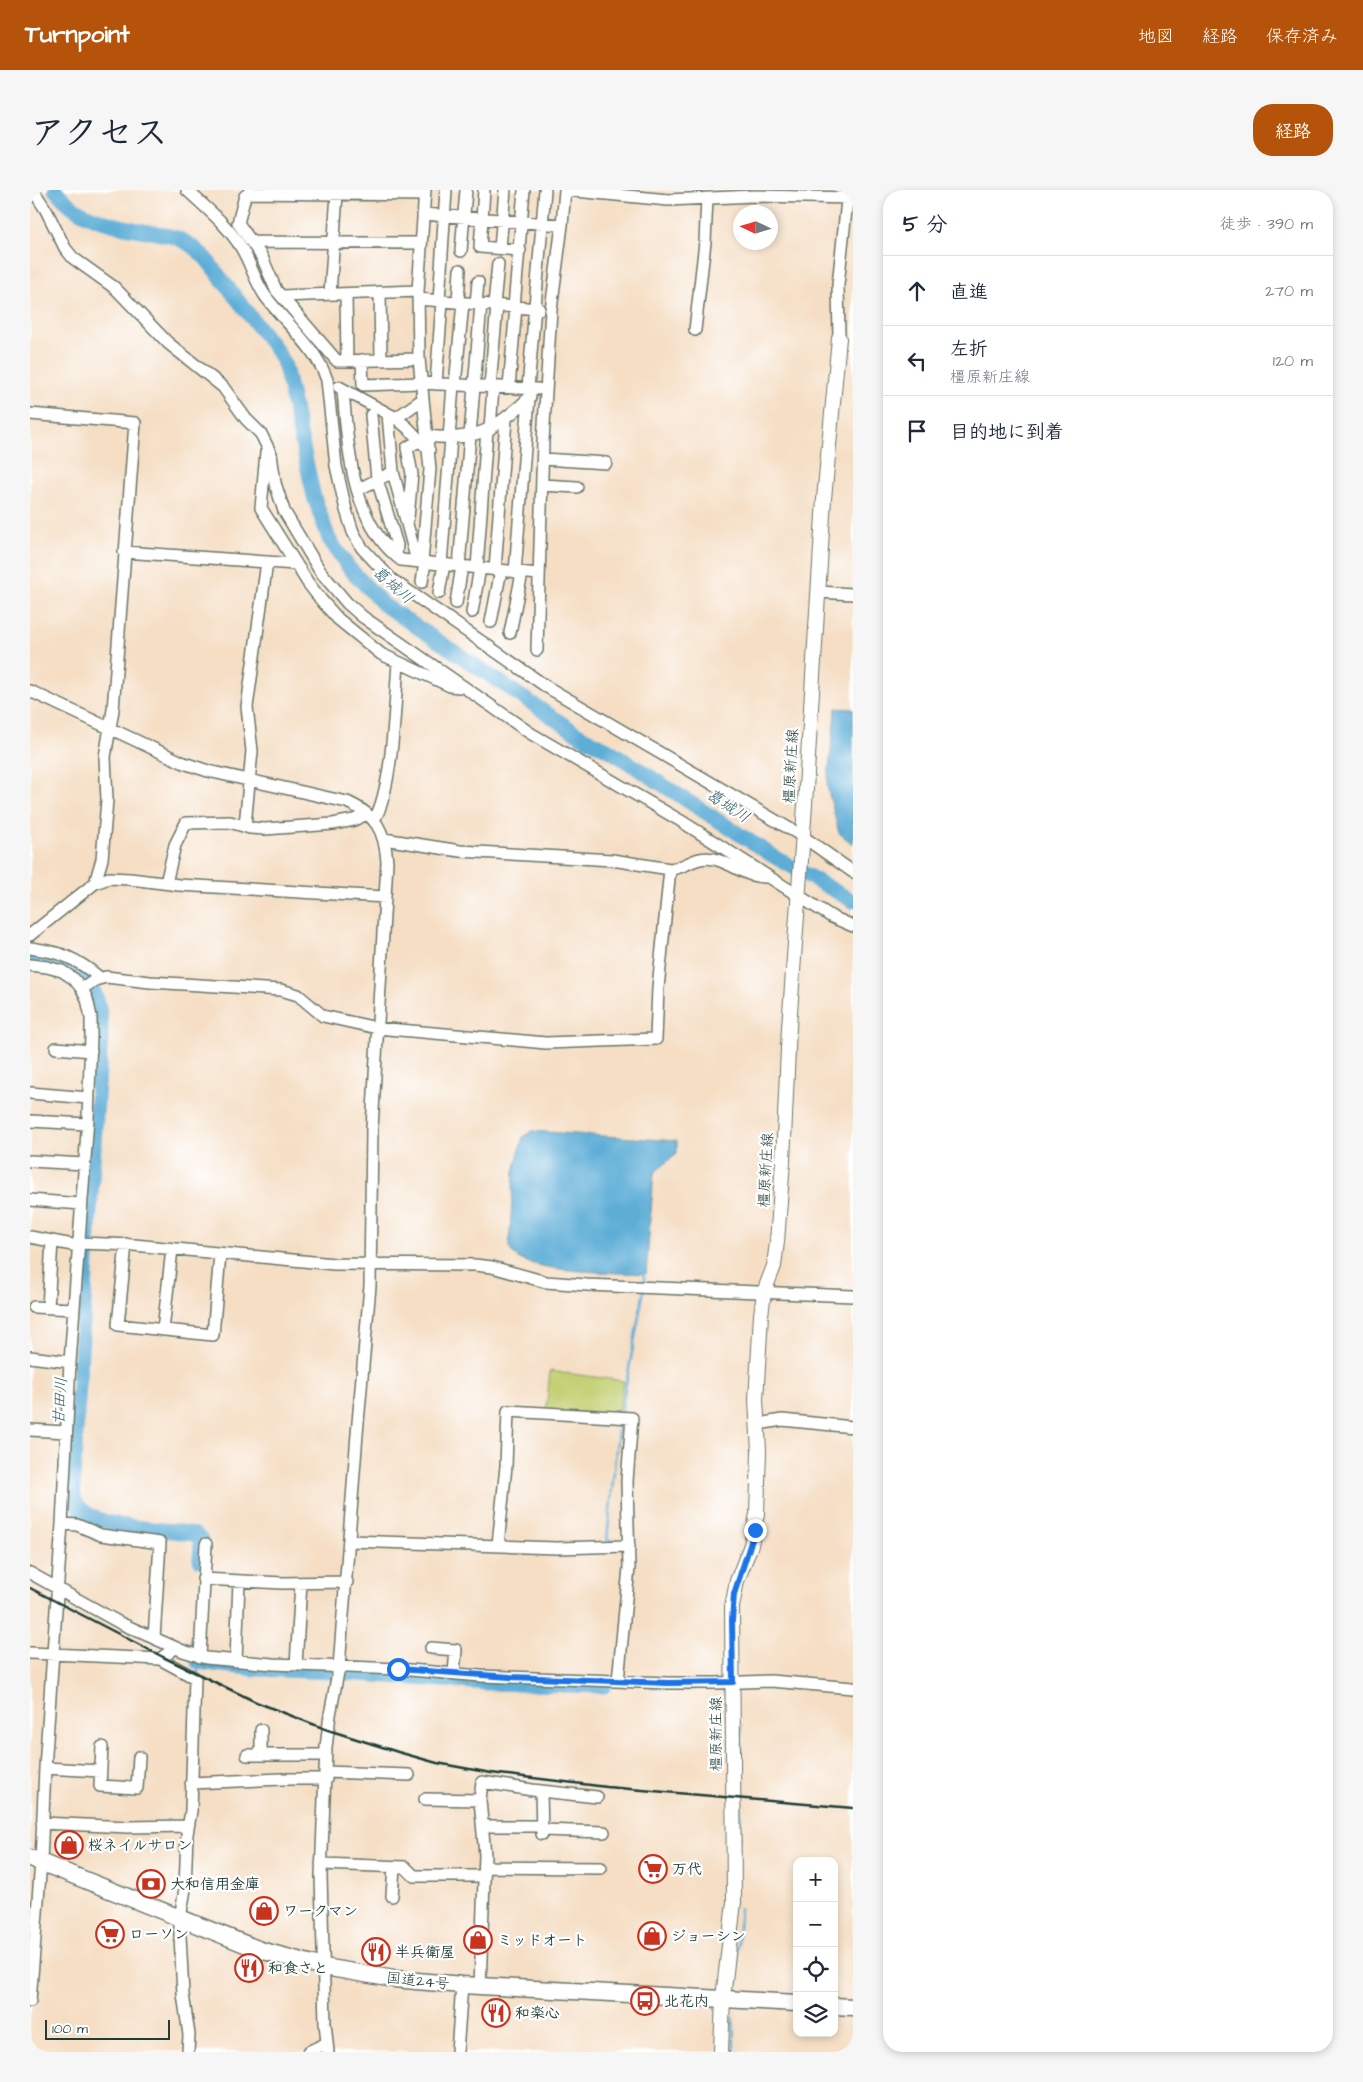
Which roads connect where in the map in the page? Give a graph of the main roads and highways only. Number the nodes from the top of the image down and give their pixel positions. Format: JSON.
{"nodes":[{"id":1,"x":839,"y":338,"type":"road end"},
{"id":2,"x":36,"y":1860,"type":"edge"},
{"id":3,"x":723,"y":1998,"type":"junction"},
{"id":4,"x":793,"y":2003,"type":"edge"},
{"id":5,"x":838,"y":2006,"type":"edge"},
{"id":6,"x":853,"y":2007,"type":"edge"},
{"id":7,"x":721,"y":2052,"type":"edge"}],
"edges":[{"from":1,"to":3,"type":"main road","name":"橿原新庄線"},
{"from":2,"to":3,"type":"highway","name":"国道24号"},
{"from":3,"to":4,"type":"highway","name":"国道24号"},
{"from":3,"to":7,"type":"main road","name":"橿原新庄線"},
{"from":5,"to":6,"type":"highway"}]}
